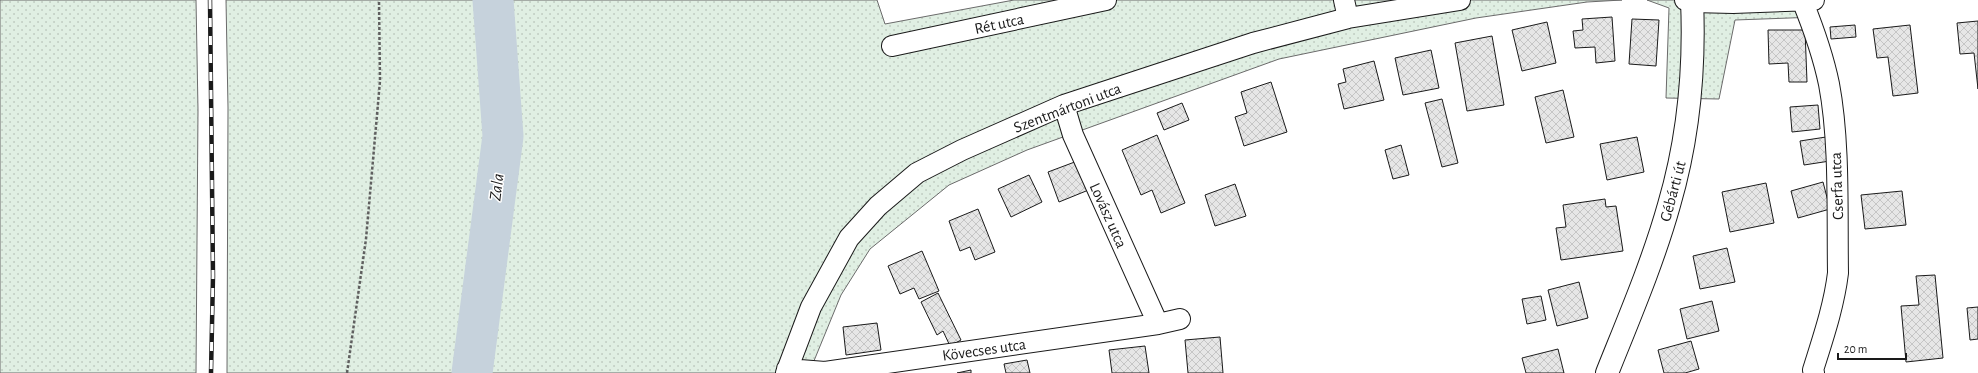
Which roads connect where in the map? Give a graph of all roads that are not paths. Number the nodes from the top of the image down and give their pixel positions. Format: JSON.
{"nodes":[{"id":1,"x":1106,"y":0,"type":"edge"},
{"id":2,"x":1460,"y":0,"type":"edge"},
{"id":3,"x":1802,"y":0,"type":"edge"},
{"id":4,"x":1814,"y":0,"type":"edge"},
{"id":5,"x":1690,"y":1,"type":"edge"},
{"id":6,"x":1777,"y":1,"type":"edge"},
{"id":7,"x":1346,"y":9,"type":"edge"},
{"id":8,"x":892,"y":46,"type":"dead end"},
{"id":9,"x":1064,"y":105,"type":"junction"},
{"id":10,"x":1180,"y":319,"type":"dead end"},
{"id":11,"x":1158,"y":324,"type":"junction"},
{"id":12,"x":786,"y":371,"type":"edge"},
{"id":13,"x":1607,"y":373,"type":"edge"},
{"id":14,"x":1814,"y":373,"type":"edge"}],
"edges":[{"from":1,"to":8,"type":"street","name":"Rét utca"},
{"from":2,"to":7,"type":"street","name":"Szentmártoni utca"},
{"from":3,"to":4,"type":"street"},
{"from":3,"to":6,"type":"street"},
{"from":3,"to":14,"type":"street","name":"Cserfa utca"},
{"from":5,"to":6,"type":"street"},
{"from":5,"to":13,"type":"main road","name":"Gébárti út"},
{"from":7,"to":9,"type":"street","name":"Szentmártoni utca"},
{"from":9,"to":11,"type":"street","name":"Lovász utca"},
{"from":9,"to":12,"type":"street","name":"Szentmártoni utca"},
{"from":10,"to":11,"type":"street","name":"Kövecses utca"},
{"from":11,"to":12,"type":"street","name":"Kövecses utca"}]}
